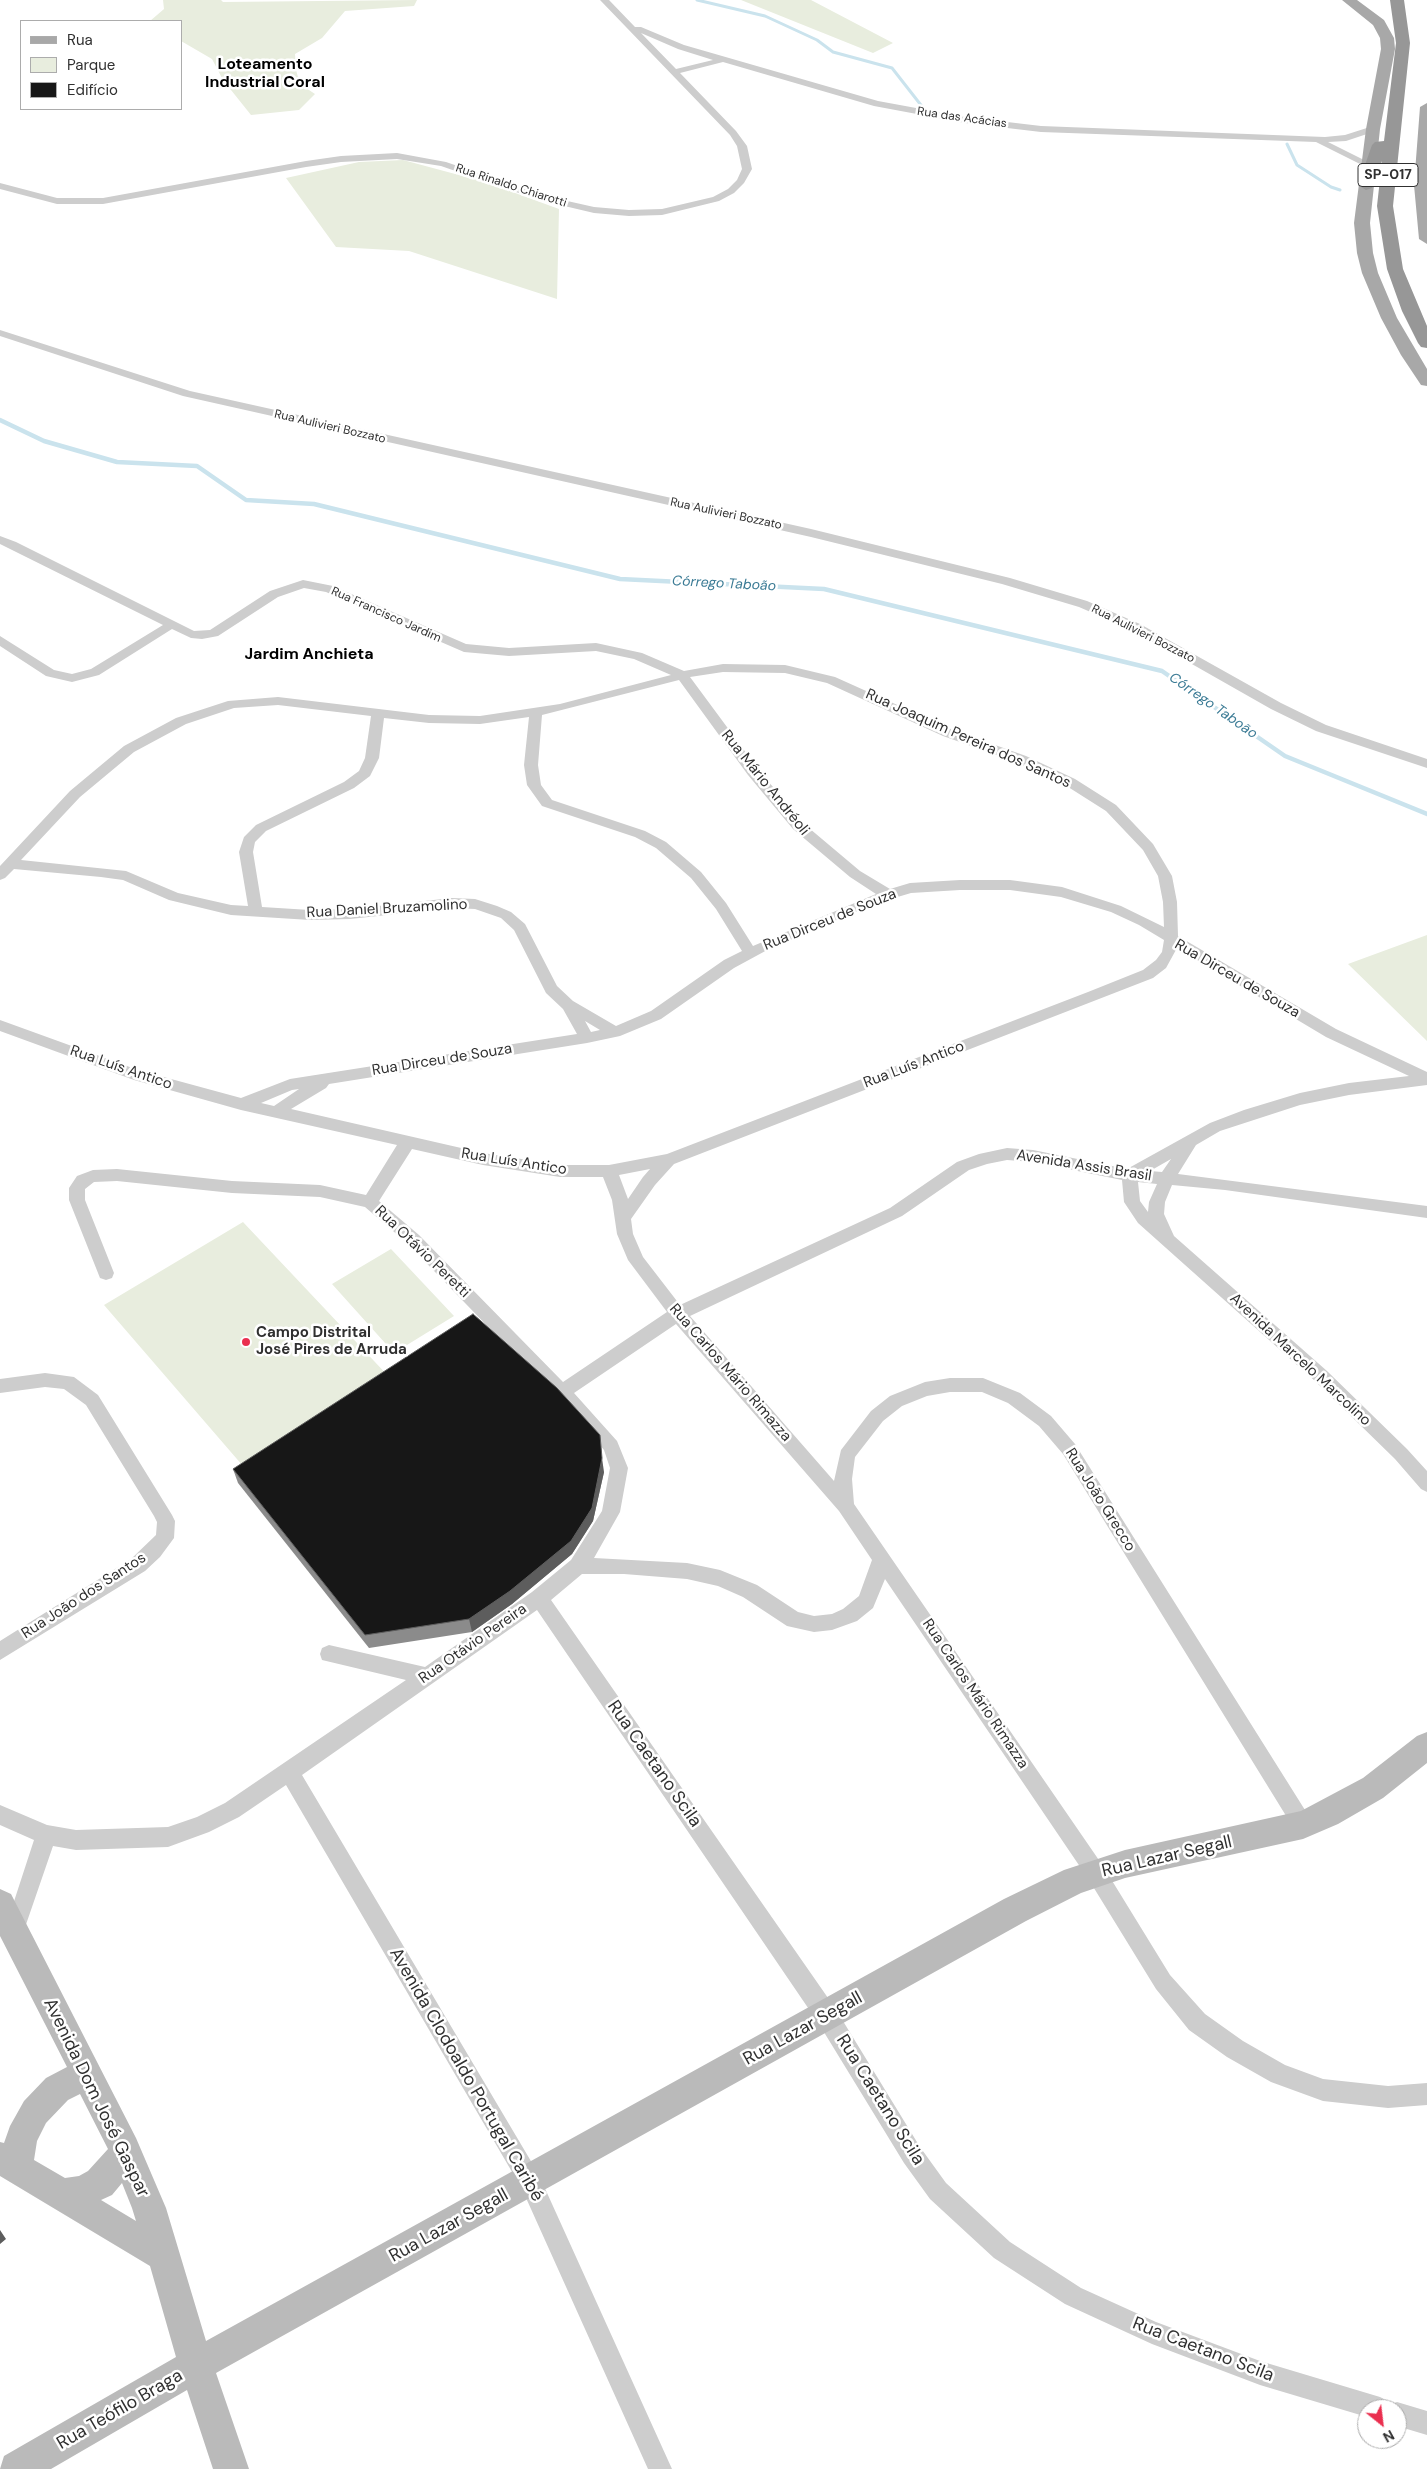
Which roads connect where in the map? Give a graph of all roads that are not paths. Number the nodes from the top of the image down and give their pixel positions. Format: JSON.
{"nodes":[{"id":1,"x":604,"y":0,"type":"edge"},
{"id":2,"x":1349,"y":0,"type":"edge"},
{"id":3,"x":1397,"y":0,"type":"edge"},
{"id":4,"x":627,"y":23,"type":"junction"},
{"id":5,"x":722,"y":60,"type":"junction"},
{"id":6,"x":674,"y":72,"type":"junction"},
{"id":7,"x":1415,"y":79,"type":"dead end"},
{"id":8,"x":1396,"y":107,"type":"junction"},
{"id":9,"x":1427,"y":107,"type":"edge"},
{"id":10,"x":1373,"y":129,"type":"junction"},
{"id":11,"x":1310,"y":140,"type":"junction"},
{"id":12,"x":1369,"y":165,"type":"junction"},
{"id":13,"x":1366,"y":185,"type":"junction"},
{"id":14,"x":0,"y":186,"type":"edge"},
{"id":15,"x":1427,"y":239,"type":"edge"},
{"id":16,"x":1427,"y":315,"type":"edge"},
{"id":17,"x":0,"y":333,"type":"edge"},
{"id":18,"x":1427,"y":343,"type":"edge"},
{"id":19,"x":1427,"y":381,"type":"edge"},
{"id":20,"x":0,"y":540,"type":"edge"},
{"id":21,"x":172,"y":624,"type":"junction"},
{"id":22,"x":0,"y":640,"type":"edge"},
{"id":23,"x":682,"y":675,"type":"junction"},
{"id":24,"x":536,"y":712,"type":"junction"},
{"id":25,"x":378,"y":713,"type":"junction"},
{"id":26,"x":1427,"y":764,"type":"edge"},
{"id":27,"x":10,"y":864,"type":"junction"},
{"id":28,"x":0,"y":875,"type":"edge"},
{"id":29,"x":887,"y":894,"type":"junction"},
{"id":30,"x":256,"y":913,"type":"junction"},
{"id":31,"x":1171,"y":940,"type":"junction"},
{"id":32,"x":750,"y":953,"type":"junction"},
{"id":33,"x":568,"y":1005,"type":"junction"},
{"id":34,"x":0,"y":1025,"type":"edge"},
{"id":35,"x":615,"y":1032,"type":"junction"},
{"id":36,"x":587,"y":1038,"type":"junction"},
{"id":37,"x":334,"y":1078,"type":"junction"},
{"id":38,"x":1427,"y":1079,"type":"edge"},
{"id":39,"x":241,"y":1104,"type":"junction"},
{"id":40,"x":276,"y":1112,"type":"junction"},
{"id":41,"x":1191,"y":1141,"type":"junction"},
{"id":42,"x":407,"y":1143,"type":"junction"},
{"id":43,"x":669,"y":1160,"type":"junction"},
{"id":44,"x":610,"y":1172,"type":"junction"},
{"id":45,"x":1129,"y":1175,"type":"junction"},
{"id":46,"x":1167,"y":1178,"type":"junction"},
{"id":47,"x":370,"y":1202,"type":"junction"},
{"id":48,"x":1424,"y":1214,"type":"edge"},
{"id":49,"x":623,"y":1218,"type":"junction"},
{"id":50,"x":1169,"y":1242,"type":"junction"},
{"id":51,"x":106,"y":1273,"type":"dead end"},
{"id":52,"x":678,"y":1314,"type":"junction"},
{"id":53,"x":0,"y":1386,"type":"edge"},
{"id":54,"x":561,"y":1392,"type":"junction"},
{"id":55,"x":1427,"y":1484,"type":"edge"},
{"id":56,"x":845,"y":1506,"type":"junction"},
{"id":57,"x":881,"y":1559,"type":"junction"},
{"id":58,"x":578,"y":1566,"type":"junction"},
{"id":59,"x":539,"y":1598,"type":"junction"},
{"id":60,"x":0,"y":1651,"type":"edge"},
{"id":61,"x":329,"y":1654,"type":"dead end"},
{"id":62,"x":427,"y":1676,"type":"junction"},
{"id":63,"x":1427,"y":1745,"type":"edge"},
{"id":64,"x":289,"y":1772,"type":"junction"},
{"id":65,"x":0,"y":1815,"type":"edge"},
{"id":66,"x":1303,"y":1825,"type":"junction"},
{"id":67,"x":46,"y":1835,"type":"junction"},
{"id":68,"x":1096,"y":1873,"type":"junction"},
{"id":69,"x":0,"y":1904,"type":"edge"},
{"id":70,"x":14,"y":1932,"type":"junction"},
{"id":71,"x":827,"y":2016,"type":"junction"},
{"id":72,"x":88,"y":2074,"type":"junction"},
{"id":73,"x":1427,"y":2094,"type":"edge"},
{"id":74,"x":125,"y":2149,"type":"junction"},
{"id":75,"x":8,"y":2163,"type":"edge"},
{"id":76,"x":530,"y":2181,"type":"junction"},
{"id":77,"x":62,"y":2195,"type":"junction"},
{"id":78,"x":164,"y":2256,"type":"junction"},
{"id":79,"x":196,"y":2365,"type":"junction"},
{"id":80,"x":1357,"y":2402,"type":"edge"},
{"id":81,"x":1407,"y":2417,"type":"edge"},
{"id":82,"x":1427,"y":2423,"type":"edge"},
{"id":83,"x":17,"y":2469,"type":"edge"},
{"id":84,"x":231,"y":2469,"type":"edge"},
{"id":85,"x":660,"y":2469,"type":"edge"}],
"edges":[{"from":1,"to":4,"type":"street","name":"Rua Rinaldo Chiarotti"},
{"from":2,"to":10,"type":"main road"},
{"from":3,"to":8,"type":"highway","number":"SP-017"},
{"from":4,"to":5,"type":"street","name":"Rua das Acácias"},
{"from":4,"to":6,"type":"street","name":"Rua Rinaldo Chiarotti"},
{"from":5,"to":6,"type":"street"},
{"from":5,"to":11,"type":"street","name":"Rua das Acácias"},
{"from":6,"to":14,"type":"street","name":"Rua Rinaldo Chiarotti"},
{"from":7,"to":16,"type":"highway","number":"SP-017"},
{"from":8,"to":13,"type":"highway"},
{"from":8,"to":18,"type":"highway","number":"SP-017"},
{"from":9,"to":15,"type":"main road"},
{"from":10,"to":11,"type":"street","name":"Rua das Acácias"},
{"from":10,"to":12,"type":"main road"},
{"from":11,"to":12,"type":"street","name":"Rua das Acácias"},
{"from":12,"to":13,"type":"main road"},
{"from":13,"to":19,"type":"main road"},
{"from":17,"to":26,"type":"street","name":"Rua Aulivieri Bozzato"},
{"from":20,"to":21,"type":"street","name":"Rua Francisco Jardim"},
{"from":21,"to":22,"type":"street"},
{"from":21,"to":23,"type":"street","name":"Rua Francisco Jardim"},
{"from":23,"to":24,"type":"street","name":"Rua Joaquim Pereira dos Santos"},
{"from":23,"to":29,"type":"street","name":"Rua Mário Andréoli"},
{"from":23,"to":31,"type":"street","name":"Rua Joaquim Pereira dos Santos"},
{"from":24,"to":25,"type":"street","name":"Rua Joaquim Pereira dos Santos"},
{"from":24,"to":32,"type":"street"},
{"from":25,"to":27,"type":"street","name":"Rua Joaquim Pereira dos Santos"},
{"from":25,"to":30,"type":"street"},
{"from":27,"to":28,"type":"street","name":"Rua Joaquim Pereira dos Santos"},
{"from":27,"to":30,"type":"street","name":"Rua Daniel Bruzamolino"},
{"from":29,"to":31,"type":"street","name":"Rua Dirceu de Souza"},
{"from":29,"to":32,"type":"street","name":"Rua Dirceu de Souza"},
{"from":30,"to":33,"type":"street","name":"Rua Daniel Bruzamolino"},
{"from":31,"to":38,"type":"street","name":"Rua Dirceu de Souza"},
{"from":31,"to":43,"type":"street","name":"Rua Luís Antico"},
{"from":32,"to":35,"type":"street","name":"Rua Dirceu de Souza"},
{"from":33,"to":35,"type":"street","name":"Rua Daniel Bruzamolino"},
{"from":33,"to":36,"type":"street","name":"Rua Daniel Bruzamolino"},
{"from":34,"to":39,"type":"street","name":"Rua Luís Antico"},
{"from":35,"to":36,"type":"street","name":"Rua Dirceu de Souza"},
{"from":36,"to":37,"type":"street","name":"Rua Dirceu de Souza"},
{"from":37,"to":39,"type":"street","name":"Rua Dirceu de Souza"},
{"from":37,"to":40,"type":"street","name":"Rua Dirceu de Souza"},
{"from":38,"to":41,"type":"street"},
{"from":39,"to":40,"type":"street","name":"Rua Luís Antico"},
{"from":40,"to":42,"type":"street","name":"Rua Luís Antico"},
{"from":41,"to":45,"type":"street"},
{"from":41,"to":46,"type":"street","name":"Avenida Marcelo Marcolino"},
{"from":42,"to":44,"type":"street","name":"Rua Luís Antico"},
{"from":42,"to":47,"type":"street"},
{"from":43,"to":44,"type":"street","name":"Rua Luís Antico"},
{"from":43,"to":49,"type":"street"},
{"from":44,"to":49,"type":"street","name":"Rua Carlos Mário Rimazza"},
{"from":45,"to":46,"type":"street","name":"Avenida Assis Brasil"},
{"from":45,"to":50,"type":"street","name":"Avenida Marcelo Marcolino"},
{"from":45,"to":52,"type":"street","name":"Avenida Assis Brasil"},
{"from":46,"to":48,"type":"street","name":"Avenida Assis Brasil"},
{"from":46,"to":50,"type":"street","name":"Avenida Marcelo Marcolino"},
{"from":47,"to":51,"type":"street","name":"Rua Otávio Peretti"},
{"from":47,"to":54,"type":"street","name":"Rua Otávio Peretti"},
{"from":49,"to":52,"type":"street","name":"Rua Carlos Mário Rimazza"},
{"from":50,"to":55,"type":"street","name":"Avenida Marcelo Marcolino"},
{"from":52,"to":54,"type":"street","name":"Avenida Assis Brasil"},
{"from":52,"to":56,"type":"street","name":"Rua Carlos Mário Rimazza"},
{"from":53,"to":60,"type":"street","name":"Rua João dos Santos"},
{"from":54,"to":58,"type":"street","name":"Rua Otávio Peretti"},
{"from":56,"to":57,"type":"street","name":"Rua Carlos Mário Rimazza"},
{"from":56,"to":66,"type":"street","name":"Rua João Grecco"},
{"from":57,"to":58,"type":"street"},
{"from":57,"to":68,"type":"street","name":"Rua Carlos Mário Rimazza"},
{"from":58,"to":59,"type":"street","name":"Rua Otávio Pereira"},
{"from":59,"to":62,"type":"street","name":"Rua Otávio Pereira"},
{"from":59,"to":71,"type":"street","name":"Rua Caetano Scila"},
{"from":61,"to":62,"type":"street"},
{"from":62,"to":64,"type":"street","name":"Rua Otávio Pereira"},
{"from":63,"to":66,"type":"street","name":"Rua Lazar Segall"},
{"from":64,"to":67,"type":"street","name":"Rua Otávio Pereira"},
{"from":64,"to":76,"type":"street","name":"Avenida Clodoaldo Portugal Caribé"},
{"from":65,"to":67,"type":"street","name":"Rua Otávio Pereira"},
{"from":66,"to":68,"type":"street","name":"Rua Lazar Segall"},
{"from":67,"to":70,"type":"street"},
{"from":68,"to":71,"type":"street","name":"Rua Lazar Segall"},
{"from":68,"to":73,"type":"street","name":"Rua Carlos Mário Rimazza"},
{"from":69,"to":70,"type":"street","name":"Avenida Dom José Gaspar"},
{"from":70,"to":72,"type":"street","name":"Avenida Dom José Gaspar"},
{"from":71,"to":76,"type":"street","name":"Rua Lazar Segall"},
{"from":71,"to":80,"type":"street","name":"Rua Caetano Scila"},
{"from":72,"to":74,"type":"street","name":"Avenida Dom José Gaspar"},
{"from":72,"to":75,"type":"street"},
{"from":74,"to":77,"type":"street"},
{"from":74,"to":78,"type":"street","name":"Avenida Dom José Gaspar"},
{"from":75,"to":77,"type":"street"},
{"from":76,"to":79,"type":"street","name":"Rua Lazar Segall"},
{"from":76,"to":85,"type":"street","name":"Avenida Clodoaldo Portugal Caribé"},
{"from":77,"to":78,"type":"street"},
{"from":78,"to":79,"type":"street","name":"Avenida Dom José Gaspar"},
{"from":79,"to":83,"type":"street","name":"Rua Teófilo Braga"},
{"from":79,"to":84,"type":"street","name":"Avenida Dom José Gaspar"},
{"from":81,"to":82,"type":"street"}]}
